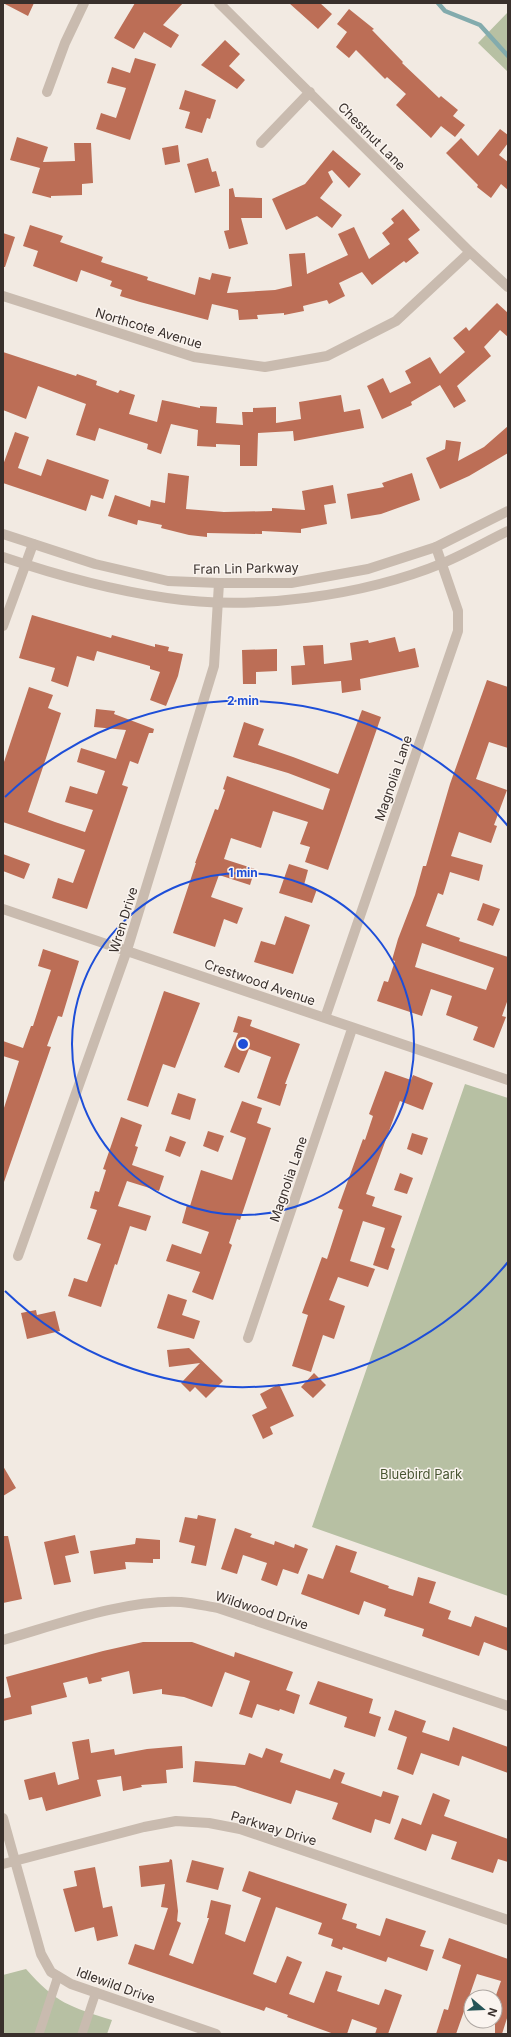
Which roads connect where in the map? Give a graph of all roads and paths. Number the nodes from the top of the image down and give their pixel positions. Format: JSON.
{"nodes":[{"id":1,"x":84,"y":3,"type":"edge"},
{"id":2,"x":219,"y":3,"type":"edge"},
{"id":3,"x":47,"y":92,"type":"dead end"},
{"id":4,"x":310,"y":92,"type":"junction"},
{"id":5,"x":261,"y":143,"type":"dead end"},
{"id":6,"x":470,"y":252,"type":"junction"},
{"id":7,"x":508,"y":287,"type":"edge"},
{"id":8,"x":3,"y":296,"type":"edge"},
{"id":9,"x":508,"y":511,"type":"edge"},
{"id":10,"x":508,"y":530,"type":"edge"},
{"id":11,"x":3,"y":534,"type":"edge"},
{"id":12,"x":33,"y":544,"type":"junction"},
{"id":13,"x":436,"y":547,"type":"junction"},
{"id":14,"x":3,"y":557,"type":"edge"},
{"id":15,"x":443,"y":563,"type":"junction"},
{"id":16,"x":25,"y":564,"type":"junction"},
{"id":17,"x":219,"y":583,"type":"junction"},
{"id":18,"x":218,"y":603,"type":"junction"},
{"id":19,"x":3,"y":626,"type":"edge"},
{"id":20,"x":3,"y":909,"type":"edge"},
{"id":21,"x":127,"y":950,"type":"junction"},
{"id":22,"x":325,"y":1018,"type":"junction"},
{"id":23,"x":352,"y":1029,"type":"junction"},
{"id":24,"x":508,"y":1080,"type":"edge"},
{"id":25,"x":18,"y":1256,"type":"dead end"},
{"id":26,"x":248,"y":1338,"type":"dead end"},
{"id":27,"x":3,"y":1640,"type":"edge"},
{"id":28,"x":508,"y":1706,"type":"edge"},
{"id":29,"x":3,"y":1818,"type":"edge"},
{"id":30,"x":15,"y":1861,"type":"junction"},
{"id":31,"x":3,"y":1864,"type":"edge"},
{"id":32,"x":508,"y":1920,"type":"edge"},
{"id":33,"x":58,"y":1976,"type":"junction"},
{"id":34,"x":96,"y":1992,"type":"junction"},
{"id":35,"x":39,"y":2034,"type":"edge"},
{"id":36,"x":82,"y":2034,"type":"edge"},
{"id":37,"x":216,"y":2034,"type":"edge"}],
"edges":[{"from":1,"to":3,"type":"street"},
{"from":2,"to":4,"type":"street","name":"Chestnut Lane"},
{"from":4,"to":5,"type":"street"},
{"from":4,"to":6,"type":"street","name":"Chestnut Lane"},
{"from":6,"to":7,"type":"street","name":"Chestnut Lane"},
{"from":6,"to":8,"type":"street","name":"Northcote Avenue"},
{"from":9,"to":13,"type":"street","name":"Fran Lin Parkway"},
{"from":10,"to":15,"type":"street"},
{"from":11,"to":12,"type":"street","name":"Fran Lin Parkway"},
{"from":12,"to":16,"type":"street"},
{"from":12,"to":17,"type":"street","name":"Fran Lin Parkway"},
{"from":13,"to":15,"type":"street","name":"Magnolia Lane"},
{"from":13,"to":17,"type":"street","name":"Fran Lin Parkway"},
{"from":14,"to":16,"type":"street"},
{"from":15,"to":18,"type":"street"},
{"from":15,"to":22,"type":"street","name":"Magnolia Lane"},
{"from":16,"to":18,"type":"street"},
{"from":16,"to":19,"type":"street"},
{"from":17,"to":18,"type":"street","name":"Wren Drive"},
{"from":18,"to":21,"type":"street","name":"Wren Drive"},
{"from":20,"to":21,"type":"street","name":"Crestwood Avenue"},
{"from":21,"to":22,"type":"street","name":"Crestwood Avenue"},
{"from":21,"to":25,"type":"street","name":"Wren Drive"},
{"from":22,"to":23,"type":"street","name":"Crestwood Avenue"},
{"from":23,"to":24,"type":"street","name":"Crestwood Avenue"},
{"from":23,"to":26,"type":"street","name":"Magnolia Lane"},
{"from":27,"to":28,"type":"street","name":"Wildwood Drive"},
{"from":29,"to":30,"type":"street","name":"Idlewild Drive"},
{"from":30,"to":31,"type":"street","name":"Parkway Drive"},
{"from":30,"to":32,"type":"street","name":"Parkway Drive"},
{"from":30,"to":33,"type":"street","name":"Idlewild Drive"},
{"from":33,"to":34,"type":"street","name":"Idlewild Drive"},
{"from":33,"to":35,"type":"lane"},
{"from":34,"to":36,"type":"lane"},
{"from":34,"to":37,"type":"street","name":"Idlewild Drive"}]}
